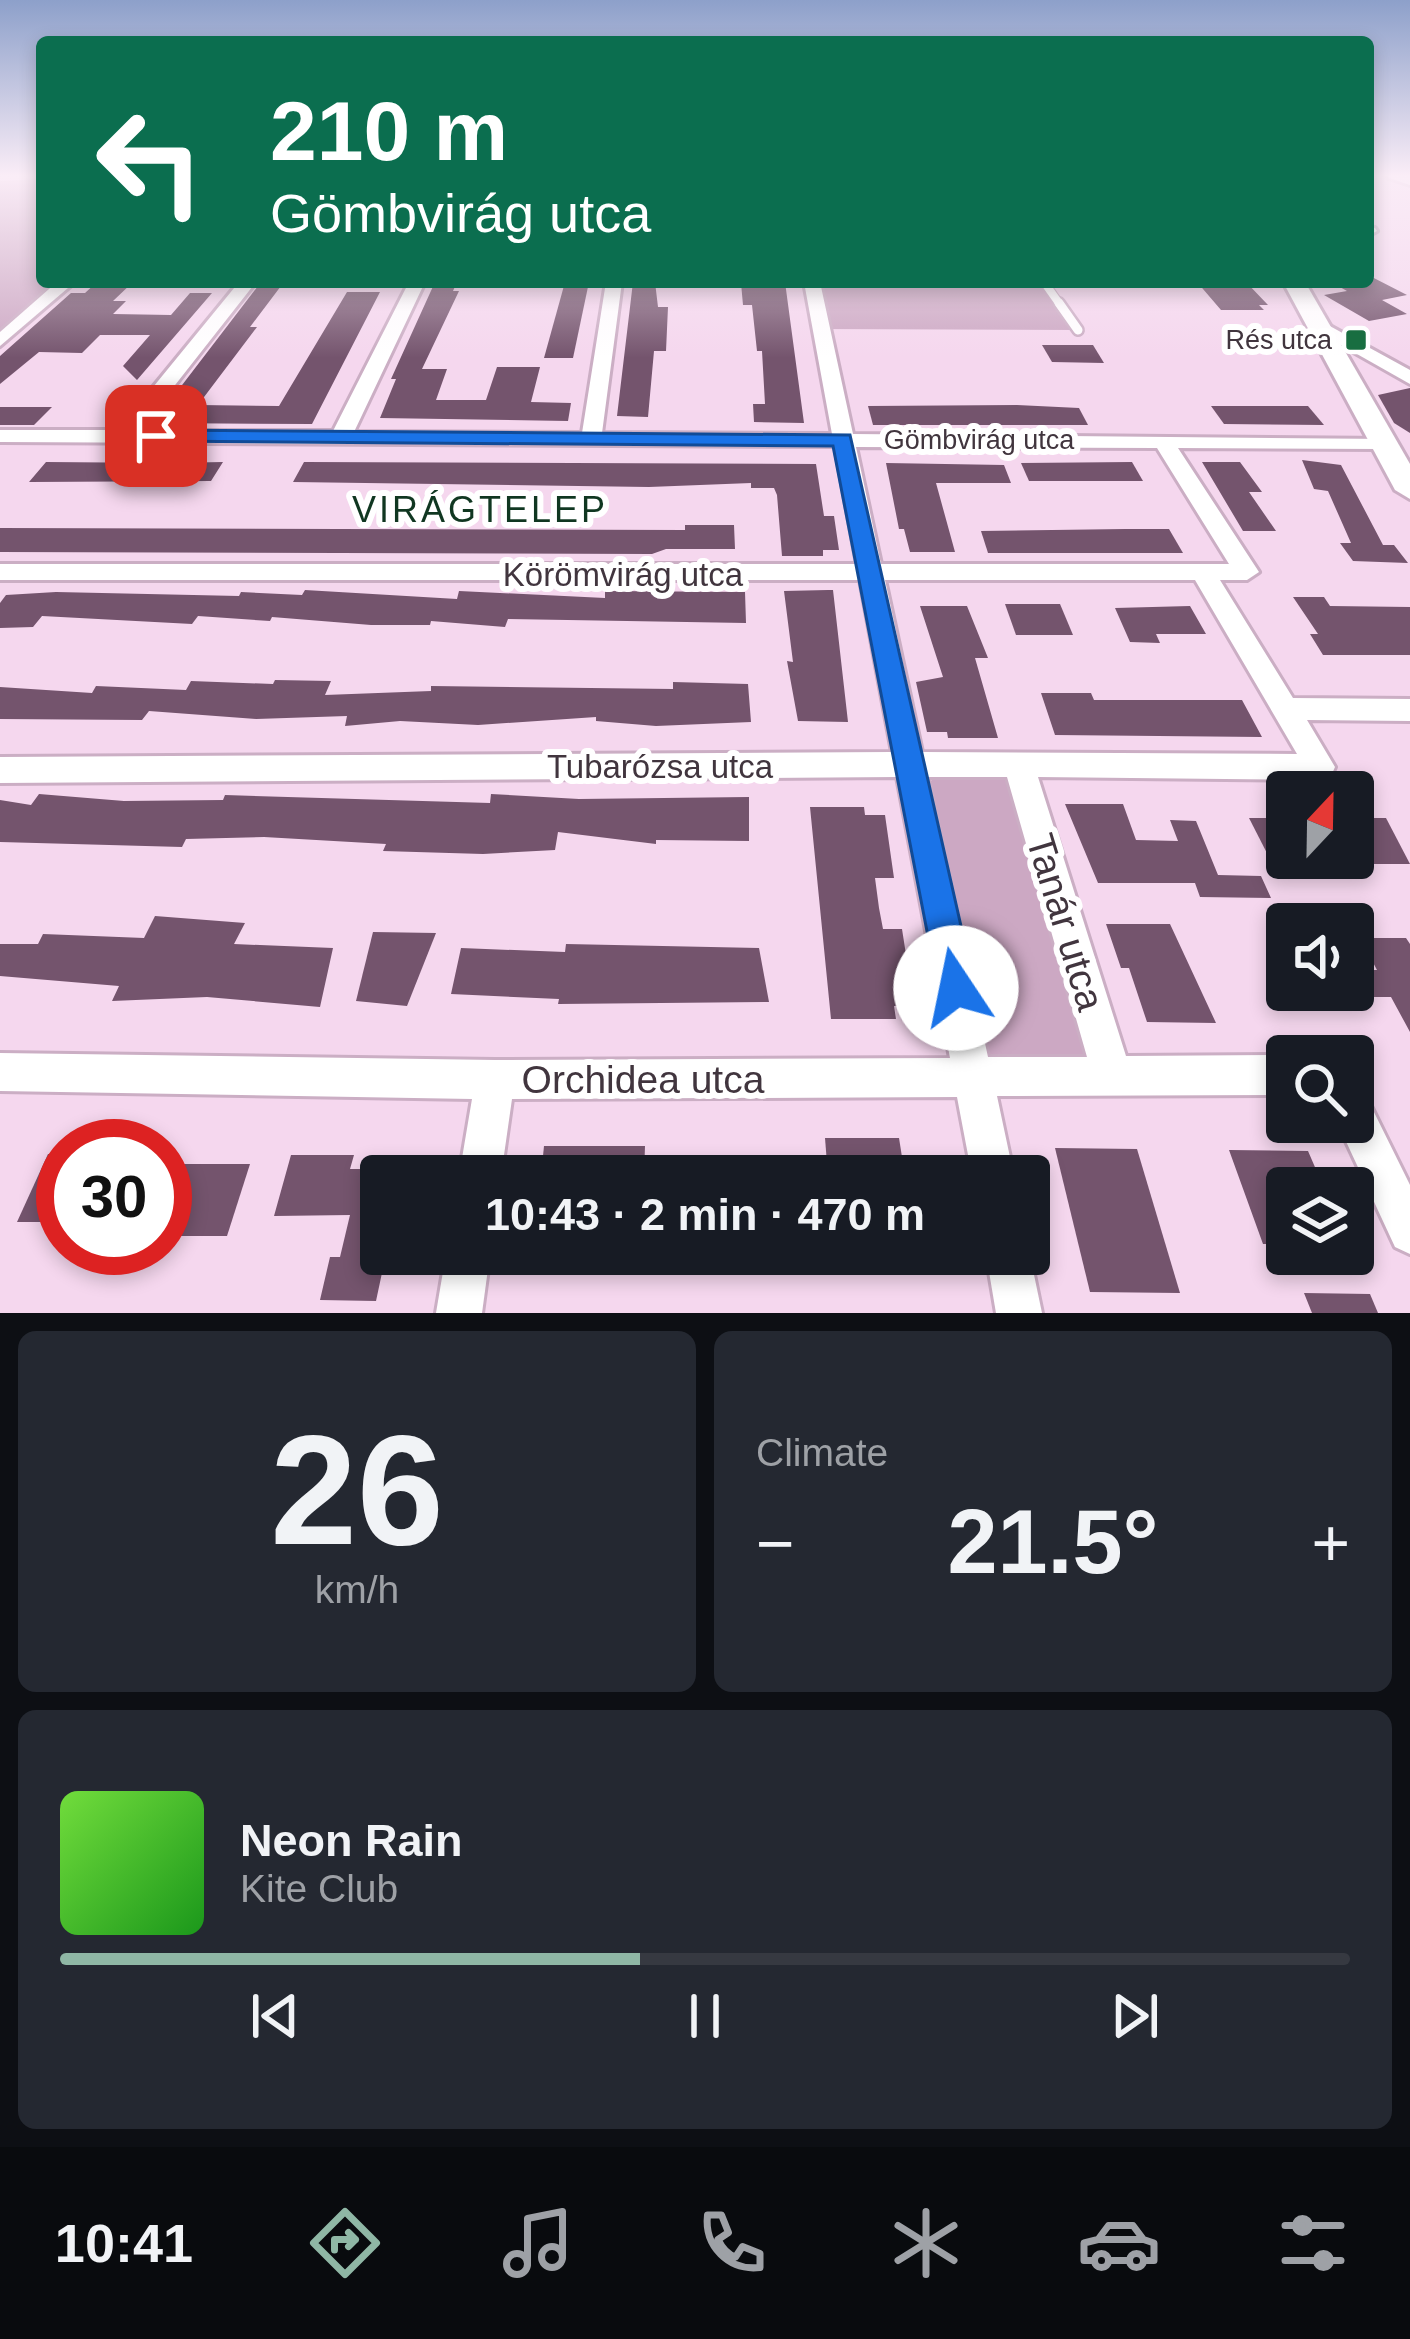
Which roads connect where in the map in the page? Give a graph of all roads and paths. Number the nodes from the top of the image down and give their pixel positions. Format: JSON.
{"nodes":[{"id":1,"x":60,"y":288,"type":"edge"},
{"id":2,"x":243,"y":288,"type":"edge"},
{"id":3,"x":414,"y":288,"type":"edge"},
{"id":4,"x":613,"y":288,"type":"edge"},
{"id":5,"x":813,"y":288,"type":"edge"},
{"id":6,"x":1048,"y":288,"type":"edge"},
{"id":7,"x":1297,"y":288,"type":"edge"},
{"id":8,"x":1317,"y":324,"type":"junction"},
{"id":9,"x":1078,"y":330,"type":"dead end"},
{"id":10,"x":0,"y":341,"type":"edge"},
{"id":11,"x":1410,"y":378,"type":"edge"},
{"id":12,"x":0,"y":436,"type":"edge"},
{"id":13,"x":124,"y":436,"type":"junction"},
{"id":14,"x":341,"y":437,"type":"junction"},
{"id":15,"x":591,"y":439,"type":"junction"},
{"id":16,"x":842,"y":440,"type":"junction"},
{"id":17,"x":1163,"y":441,"type":"junction"},
{"id":18,"x":1382,"y":442,"type":"junction"},
{"id":19,"x":1410,"y":490,"type":"edge"},
{"id":20,"x":0,"y":572,"type":"edge"},
{"id":21,"x":1203,"y":573,"type":"junction"},
{"id":22,"x":872,"y":575,"type":"junction"},
{"id":23,"x":1283,"y":709,"type":"junction"},
{"id":24,"x":1410,"y":710,"type":"edge"},
{"id":25,"x":912,"y":764,"type":"junction"},
{"id":26,"x":1019,"y":766,"type":"junction"},
{"id":27,"x":0,"y":770,"type":"edge"},
{"id":28,"x":0,"y":1072,"type":"edge"},
{"id":29,"x":1266,"y":1075,"type":"edge"},
{"id":30,"x":974,"y":1078,"type":"junction"},
{"id":31,"x":1113,"y":1079,"type":"junction"},
{"id":32,"x":495,"y":1080,"type":"junction"},
{"id":33,"x":1368,"y":1143,"type":"edge"},
{"id":34,"x":483,"y":1155,"type":"edge"},
{"id":35,"x":988,"y":1155,"type":"edge"},
{"id":36,"x":1410,"y":1232,"type":"edge"},
{"id":37,"x":465,"y":1275,"type":"edge"},
{"id":38,"x":1012,"y":1275,"type":"edge"},
{"id":39,"x":459,"y":1313,"type":"edge"},
{"id":40,"x":1019,"y":1313,"type":"edge"}],
"edges":[{"from":1,"to":10,"type":"street"},
{"from":2,"to":13,"type":"street"},
{"from":3,"to":14,"type":"street"},
{"from":4,"to":15,"type":"street"},
{"from":5,"to":16,"type":"street"},
{"from":6,"to":9,"type":"lane"},
{"from":7,"to":8,"type":"main road"},
{"from":8,"to":11,"type":"street"},
{"from":8,"to":18,"type":"main road"},
{"from":12,"to":13,"type":"street","name":"Gömbvirág utca"},
{"from":13,"to":14,"type":"street","name":"Gömbvirág utca"},
{"from":14,"to":15,"type":"street","name":"Gömbvirág utca"},
{"from":15,"to":16,"type":"street","name":"Gömbvirág utca"},
{"from":16,"to":17,"type":"street","name":"Gömbvirág utca"},
{"from":16,"to":22,"type":"street"},
{"from":17,"to":18,"type":"street","name":"Gömbvirág utca"},
{"from":17,"to":21,"type":"street","name":"Körömvirág utca"},
{"from":18,"to":19,"type":"main road"},
{"from":20,"to":22,"type":"street","name":"Körömvirág utca"},
{"from":21,"to":22,"type":"street","name":"Körömvirág utca"},
{"from":21,"to":23,"type":"street"},
{"from":22,"to":25,"type":"street"},
{"from":23,"to":24,"type":"street"},
{"from":23,"to":26,"type":"street","name":"Tubarózsa utca"},
{"from":25,"to":26,"type":"street","name":"Tubarózsa utca"},
{"from":25,"to":27,"type":"street","name":"Tubarózsa utca"},
{"from":25,"to":30,"type":"street"},
{"from":26,"to":31,"type":"street","name":"Tanár utca"},
{"from":28,"to":32,"type":"street","name":"Orchidea utca"},
{"from":29,"to":31,"type":"street","name":"Orchidea utca"},
{"from":30,"to":31,"type":"street","name":"Orchidea utca"},
{"from":30,"to":32,"type":"street","name":"Orchidea utca"},
{"from":30,"to":35,"type":"street"},
{"from":32,"to":34,"type":"street"},
{"from":33,"to":36,"type":"street"},
{"from":37,"to":39,"type":"street"},
{"from":38,"to":40,"type":"street"}]}
